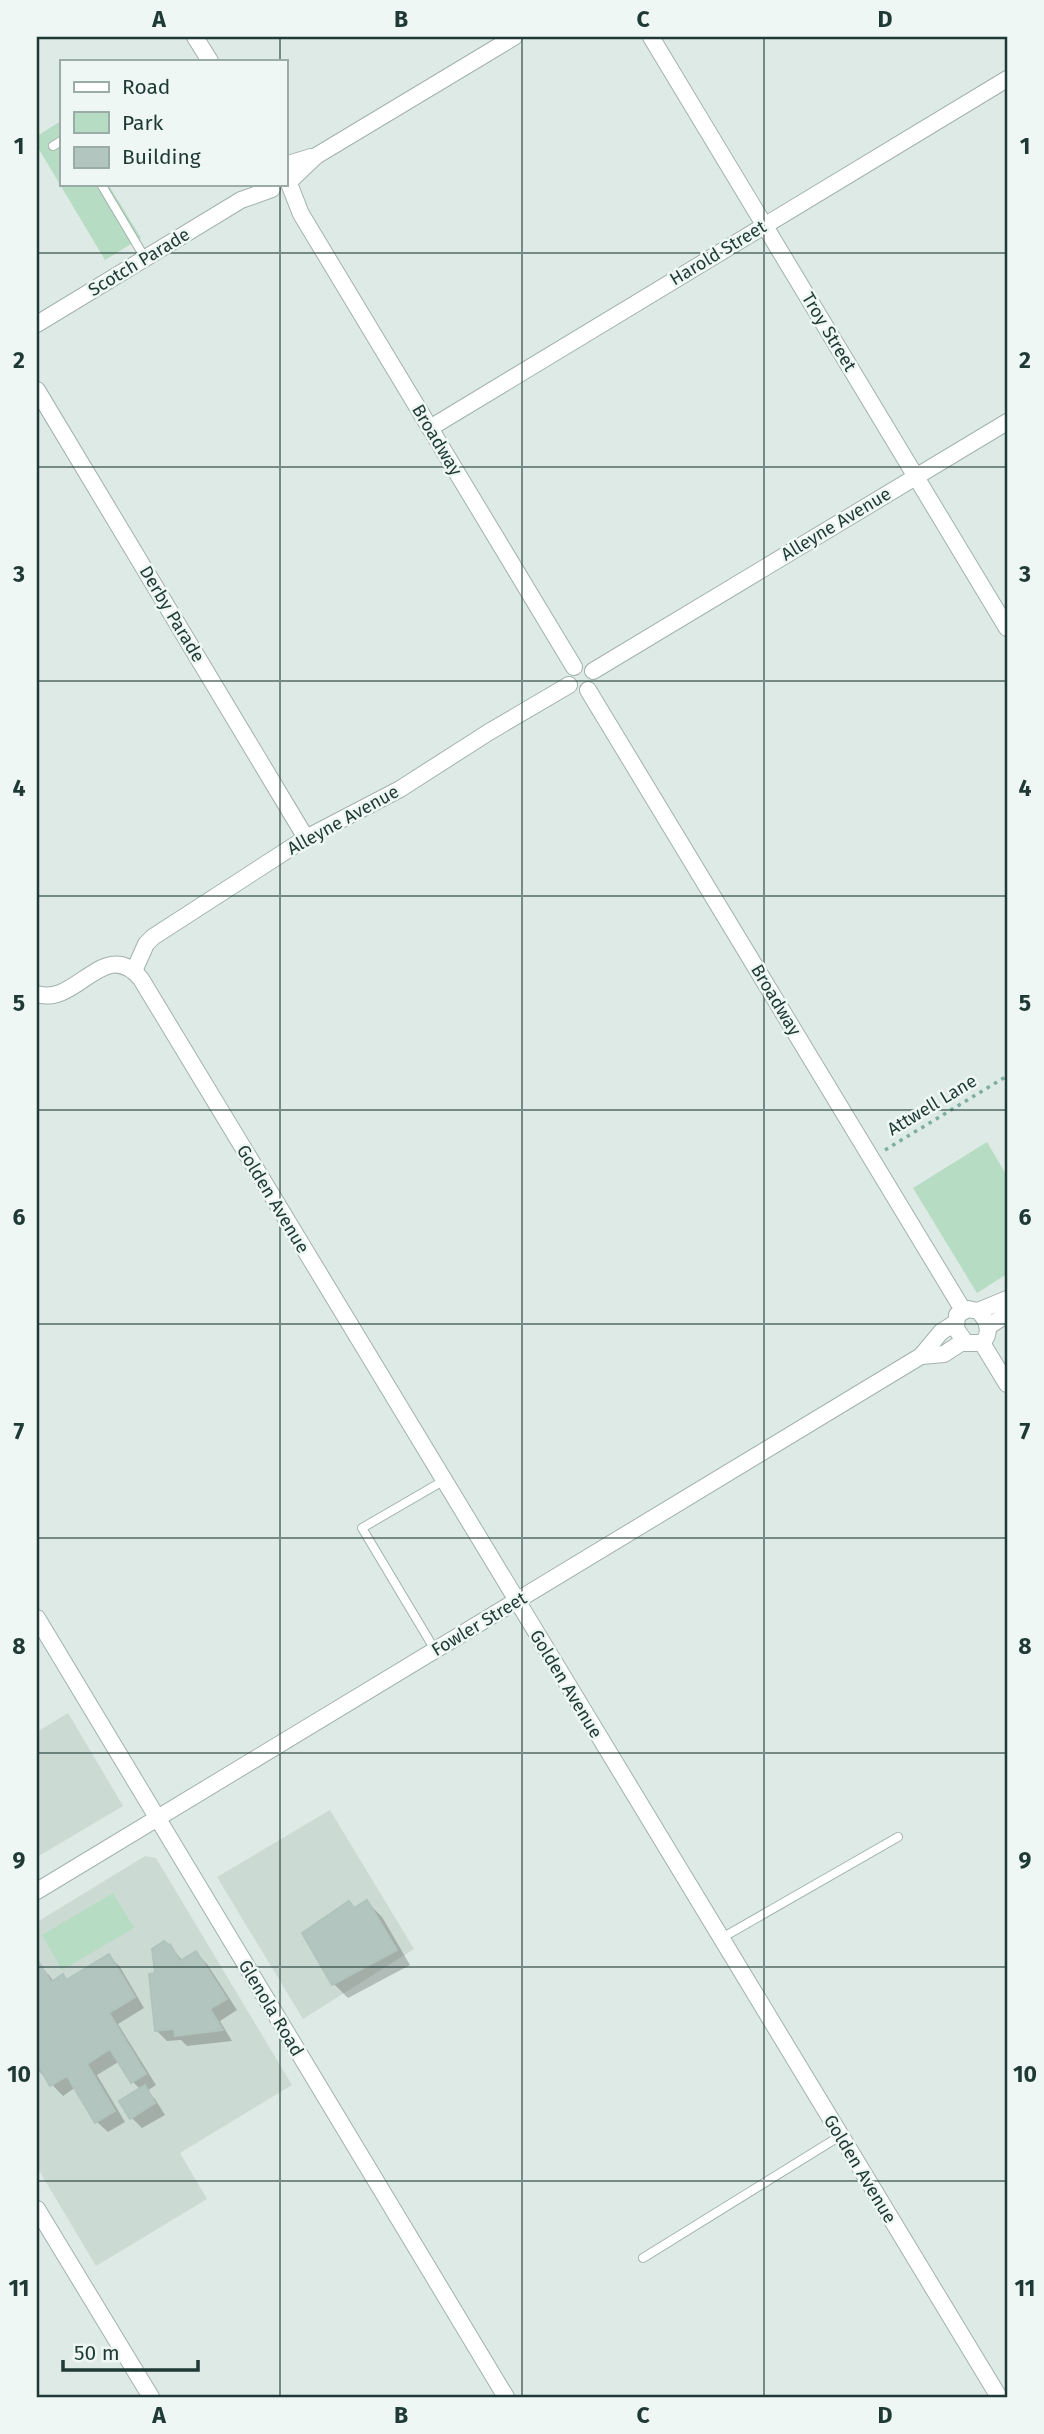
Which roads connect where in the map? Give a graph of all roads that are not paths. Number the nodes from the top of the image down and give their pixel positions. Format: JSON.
{"nodes":[{"id":1,"x":195,"y":37,"type":"edge"},
{"id":2,"x":514,"y":37,"type":"edge"},
{"id":3,"x":651,"y":37,"type":"edge"},
{"id":4,"x":209,"y":60,"type":"edge"},
{"id":5,"x":1007,"y":79,"type":"edge"},
{"id":6,"x":287,"y":176,"type":"edge"},
{"id":7,"x":102,"y":186,"type":"edge"},
{"id":8,"x":270,"y":186,"type":"edge"},
{"id":9,"x":281,"y":186,"type":"edge"},
{"id":10,"x":764,"y":226,"type":"junction"},
{"id":11,"x":145,"y":258,"type":"junction"},
{"id":12,"x":37,"y":324,"type":"edge"},
{"id":13,"x":37,"y":390,"type":"edge"},
{"id":14,"x":1007,"y":422,"type":"edge"},
{"id":15,"x":430,"y":428,"type":"junction"},
{"id":16,"x":916,"y":476,"type":"junction"},
{"id":17,"x":1007,"y":628,"type":"edge"},
{"id":18,"x":574,"y":667,"type":"junction"},
{"id":19,"x":593,"y":671,"type":"junction"},
{"id":20,"x":569,"y":685,"type":"junction"},
{"id":21,"x":588,"y":690,"type":"junction"},
{"id":22,"x":306,"y":838,"type":"junction"},
{"id":23,"x":134,"y":971,"type":"junction"},
{"id":24,"x":37,"y":993,"type":"edge"},
{"id":25,"x":1007,"y":1299,"type":"edge"},
{"id":26,"x":1007,"y":1314,"type":"edge"},
{"id":27,"x":966,"y":1315,"type":"junction"},
{"id":28,"x":985,"y":1335,"type":"junction"},
{"id":29,"x":964,"y":1341,"type":"junction"},
{"id":30,"x":921,"y":1356,"type":"junction"},
{"id":31,"x":1007,"y":1384,"type":"edge"},
{"id":32,"x":443,"y":1481,"type":"junction"},
{"id":33,"x":516,"y":1602,"type":"junction"},
{"id":34,"x":37,"y":1618,"type":"edge"},
{"id":35,"x":435,"y":1650,"type":"junction"},
{"id":36,"x":157,"y":1818,"type":"junction"},
{"id":37,"x":898,"y":1837,"type":"dead end"},
{"id":38,"x":37,"y":1891,"type":"edge"},
{"id":39,"x":720,"y":1939,"type":"junction"},
{"id":40,"x":840,"y":2136,"type":"junction"},
{"id":41,"x":37,"y":2209,"type":"edge"},
{"id":42,"x":643,"y":2258,"type":"dead end"},
{"id":43,"x":151,"y":2397,"type":"edge"},
{"id":44,"x":506,"y":2397,"type":"edge"},
{"id":45,"x":999,"y":2397,"type":"edge"}],
"edges":[{"from":1,"to":4,"type":"street"},
{"from":2,"to":6,"type":"street","name":"Scotch Parade"},
{"from":3,"to":10,"type":"street","name":"Troy Street"},
{"from":5,"to":10,"type":"street","name":"Harold Street"},
{"from":7,"to":11,"type":"lane"},
{"from":8,"to":11,"type":"street","name":"Scotch Parade"},
{"from":9,"to":15,"type":"street","name":"Broadway"},
{"from":10,"to":15,"type":"street","name":"Harold Street"},
{"from":10,"to":16,"type":"street","name":"Troy Street"},
{"from":11,"to":12,"type":"street","name":"Scotch Parade"},
{"from":13,"to":22,"type":"street","name":"Derby Parade"},
{"from":14,"to":16,"type":"street","name":"Alleyne Avenue"},
{"from":15,"to":18,"type":"street","name":"Broadway"},
{"from":16,"to":17,"type":"street","name":"Troy Street"},
{"from":16,"to":19,"type":"street","name":"Alleyne Avenue"},
{"from":18,"to":19,"type":"street"},
{"from":18,"to":20,"type":"street"},
{"from":19,"to":21,"type":"street"},
{"from":20,"to":21,"type":"street"},
{"from":20,"to":22,"type":"street","name":"Alleyne Avenue"},
{"from":21,"to":27,"type":"street","name":"Broadway"},
{"from":22,"to":23,"type":"street","name":"Alleyne Avenue"},
{"from":23,"to":24,"type":"street"},
{"from":23,"to":32,"type":"street","name":"Golden Avenue"},
{"from":25,"to":27,"type":"street","name":"Fowler Street"},
{"from":26,"to":28,"type":"street"},
{"from":27,"to":28,"type":"street"},
{"from":27,"to":29,"type":"street"},
{"from":27,"to":30,"type":"street","name":"Fowler Street"},
{"from":28,"to":29,"type":"street"},
{"from":28,"to":31,"type":"street"},
{"from":29,"to":30,"type":"street","name":"Fowler Street"},
{"from":30,"to":33,"type":"street","name":"Fowler Street"},
{"from":32,"to":33,"type":"street","name":"Golden Avenue"},
{"from":32,"to":35,"type":"lane"},
{"from":33,"to":35,"type":"street","name":"Fowler Street"},
{"from":33,"to":39,"type":"street","name":"Golden Avenue"},
{"from":34,"to":36,"type":"street","name":"Glenola Road"},
{"from":35,"to":36,"type":"street","name":"Fowler Street"},
{"from":36,"to":38,"type":"street","name":"Fowler Street"},
{"from":36,"to":44,"type":"street","name":"Glenola Road"},
{"from":37,"to":39,"type":"lane"},
{"from":39,"to":40,"type":"street","name":"Golden Avenue"},
{"from":40,"to":42,"type":"lane"},
{"from":40,"to":45,"type":"street","name":"Golden Avenue"},
{"from":41,"to":43,"type":"street"}]}
